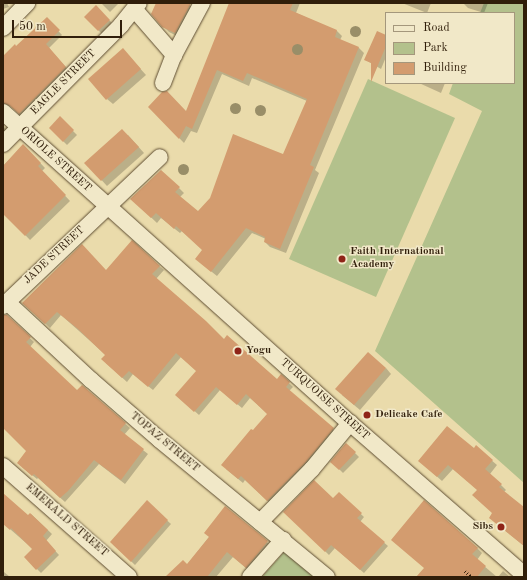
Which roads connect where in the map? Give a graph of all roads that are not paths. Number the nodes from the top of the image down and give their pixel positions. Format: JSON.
{"nodes":[{"id":1,"x":27,"y":3,"type":"edge"},
{"id":2,"x":202,"y":3,"type":"edge"},
{"id":3,"x":137,"y":6,"type":"edge"},
{"id":4,"x":3,"y":28,"type":"edge"},
{"id":5,"x":174,"y":55,"type":"junction"},
{"id":6,"x":163,"y":83,"type":"dead end"},
{"id":7,"x":3,"y":112,"type":"edge"},
{"id":8,"x":19,"y":128,"type":"junction"},
{"id":9,"x":3,"y":144,"type":"edge"},
{"id":10,"x":160,"y":157,"type":"dead end"},
{"id":11,"x":108,"y":207,"type":"junction"},
{"id":12,"x":5,"y":304,"type":"edge"},
{"id":13,"x":350,"y":423,"type":"junction"},
{"id":14,"x":3,"y":466,"type":"edge"},
{"id":15,"x":260,"y":522,"type":"junction"},
{"id":16,"x":283,"y":540,"type":"junction"},
{"id":17,"x":524,"y":575,"type":"edge"},
{"id":18,"x":129,"y":577,"type":"edge"},
{"id":19,"x":250,"y":577,"type":"edge"},
{"id":20,"x":327,"y":577,"type":"edge"}],
"edges":[{"from":1,"to":4,"type":"street"},
{"from":2,"to":5,"type":"street"},
{"from":3,"to":5,"type":"street"},
{"from":3,"to":8,"type":"street","name":"EAGLE STREET"},
{"from":5,"to":6,"type":"street"},
{"from":7,"to":8,"type":"street","name":"ORIOLE STREET"},
{"from":8,"to":9,"type":"street","name":"EAGLE STREET"},
{"from":8,"to":11,"type":"street","name":"ORIOLE STREET"},
{"from":10,"to":11,"type":"street","name":"JADE STREET"},
{"from":11,"to":12,"type":"street","name":"JADE STREET"},
{"from":11,"to":13,"type":"street","name":"TURQUOISE STREET"},
{"from":12,"to":15,"type":"street","name":"TOPAZ STREET"},
{"from":13,"to":15,"type":"street"},
{"from":13,"to":17,"type":"street","name":"TURQUOISE STREET"},
{"from":14,"to":18,"type":"street","name":"EMERALD STREET"},
{"from":15,"to":16,"type":"street","name":"TOPAZ STREET"},
{"from":16,"to":19,"type":"street"},
{"from":16,"to":20,"type":"street","name":"TOPAZ STREET"}]}
